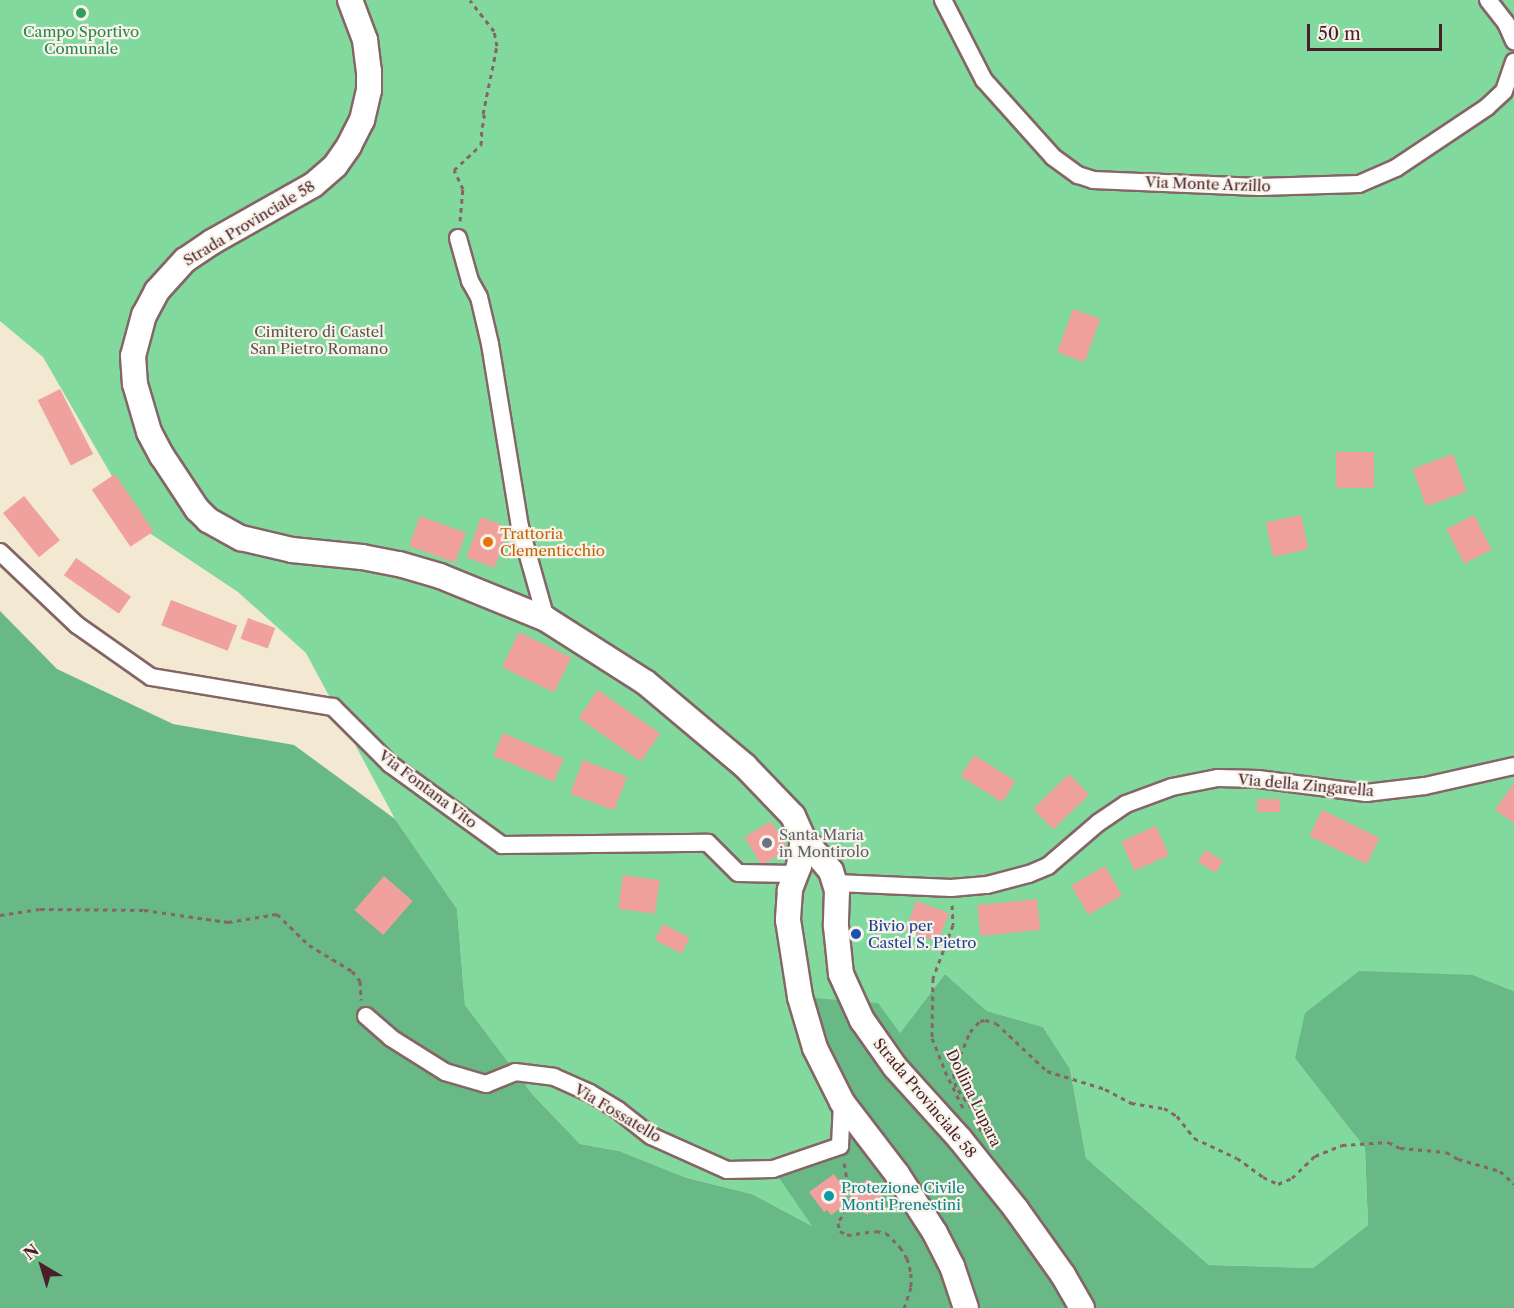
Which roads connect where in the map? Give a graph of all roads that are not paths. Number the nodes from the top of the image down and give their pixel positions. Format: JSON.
{"nodes":[{"id":1,"x":350,"y":0,"type":"edge"},
{"id":2,"x":943,"y":0,"type":"edge"},
{"id":3,"x":1488,"y":0,"type":"edge"},
{"id":4,"x":1514,"y":41,"type":"edge"},
{"id":5,"x":1514,"y":62,"type":"edge"},
{"id":6,"x":459,"y":238,"type":"road end"},
{"id":7,"x":0,"y":552,"type":"edge"},
{"id":8,"x":546,"y":619,"type":"junction"},
{"id":9,"x":1514,"y":766,"type":"edge"},
{"id":10,"x":803,"y":838,"type":"junction"},
{"id":11,"x":795,"y":874,"type":"junction"},
{"id":12,"x":836,"y":883,"type":"junction"},
{"id":13,"x":366,"y":1016,"type":"road end"},
{"id":14,"x":842,"y":1102,"type":"junction"},
{"id":15,"x":1079,"y":1302,"type":"edge"},
{"id":16,"x":966,"y":1308,"type":"edge"}],
"edges":[{"from":1,"to":8,"type":"street","name":"Strada Provinciale 58"},
{"from":2,"to":5,"type":"street","name":"Via Monte Arzillo"},
{"from":3,"to":4,"type":"street"},
{"from":6,"to":8,"type":"street"},
{"from":7,"to":11,"type":"street","name":"Via Fontana Vito"},
{"from":8,"to":10,"type":"street","name":"Strada Provinciale 58"},
{"from":9,"to":12,"type":"street","name":"Via della Zingarella"},
{"from":10,"to":11,"type":"street"},
{"from":10,"to":12,"type":"street","name":"Strada Provinciale 58"},
{"from":11,"to":14,"type":"street"},
{"from":12,"to":15,"type":"street","name":"Strada Provinciale 58"},
{"from":13,"to":14,"type":"street","name":"Via Fossatello"},
{"from":14,"to":16,"type":"street"}]}
